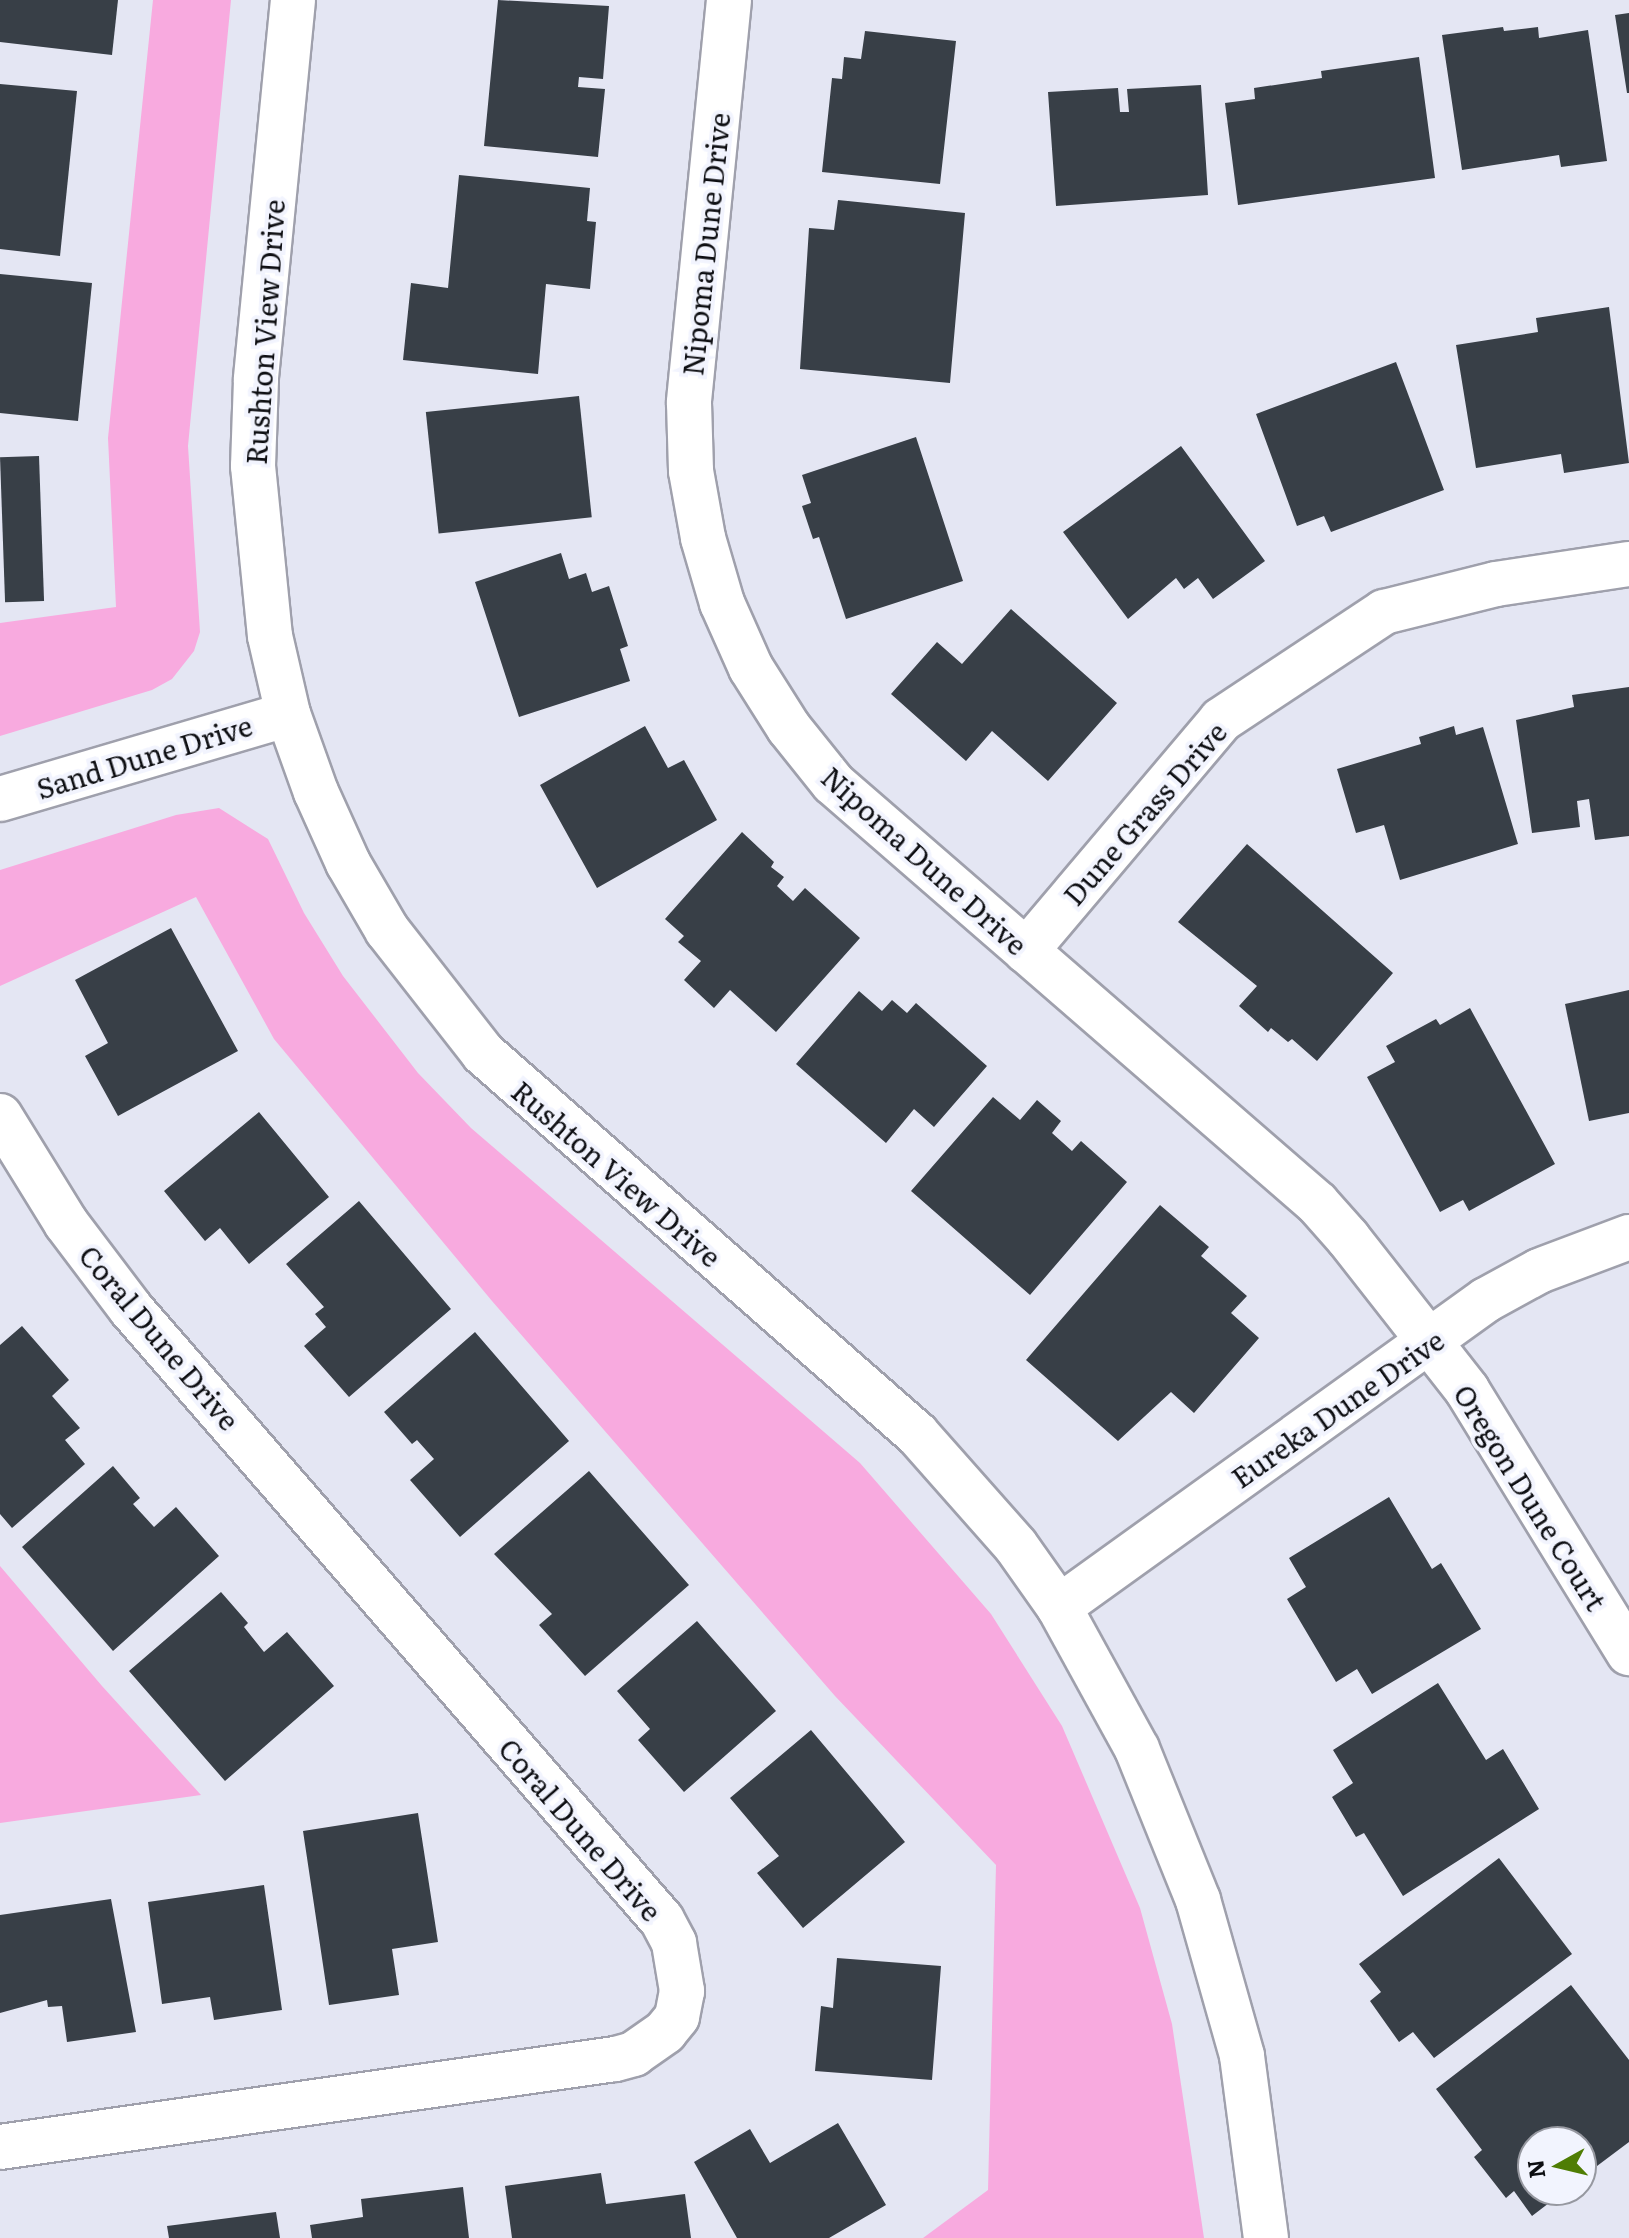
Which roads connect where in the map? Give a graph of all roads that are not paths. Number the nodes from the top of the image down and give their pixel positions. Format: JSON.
{"nodes":[{"id":1,"x":293,"y":0,"type":"edge"},
{"id":2,"x":729,"y":0,"type":"edge"},
{"id":3,"x":1629,"y":564,"type":"edge"},
{"id":4,"x":288,"y":714,"type":"junction"},
{"id":5,"x":0,"y":799,"type":"edge"},
{"id":6,"x":1026,"y":951,"type":"junction"},
{"id":7,"x":0,"y":1116,"type":"edge"},
{"id":8,"x":1629,"y":1237,"type":"edge"},
{"id":9,"x":1430,"y":1342,"type":"junction"},
{"id":10,"x":1059,"y":1607,"type":"junction"},
{"id":11,"x":1629,"y":1653,"type":"edge"},
{"id":12,"x":0,"y":2147,"type":"edge"},
{"id":13,"x":1266,"y":2238,"type":"edge"}],
"edges":[{"from":1,"to":4,"type":"street","name":"Rushton View Drive"},
{"from":2,"to":6,"type":"street","name":"Nipoma Dune Drive"},
{"from":3,"to":6,"type":"street","name":"Dune Grass Drive"},
{"from":4,"to":5,"type":"street","name":"Sand Dune Drive"},
{"from":4,"to":10,"type":"street","name":"Rushton View Drive"},
{"from":6,"to":9,"type":"street","name":"Nipoma Dune Drive"},
{"from":7,"to":12,"type":"street","name":"Coral Dune Drive"},
{"from":8,"to":9,"type":"street","name":"Eureka Dune Drive"},
{"from":9,"to":10,"type":"street","name":"Eureka Dune Drive"},
{"from":9,"to":11,"type":"street","name":"Oregon Dune Court"},
{"from":10,"to":13,"type":"street","name":"Rushton View Drive"}]}
